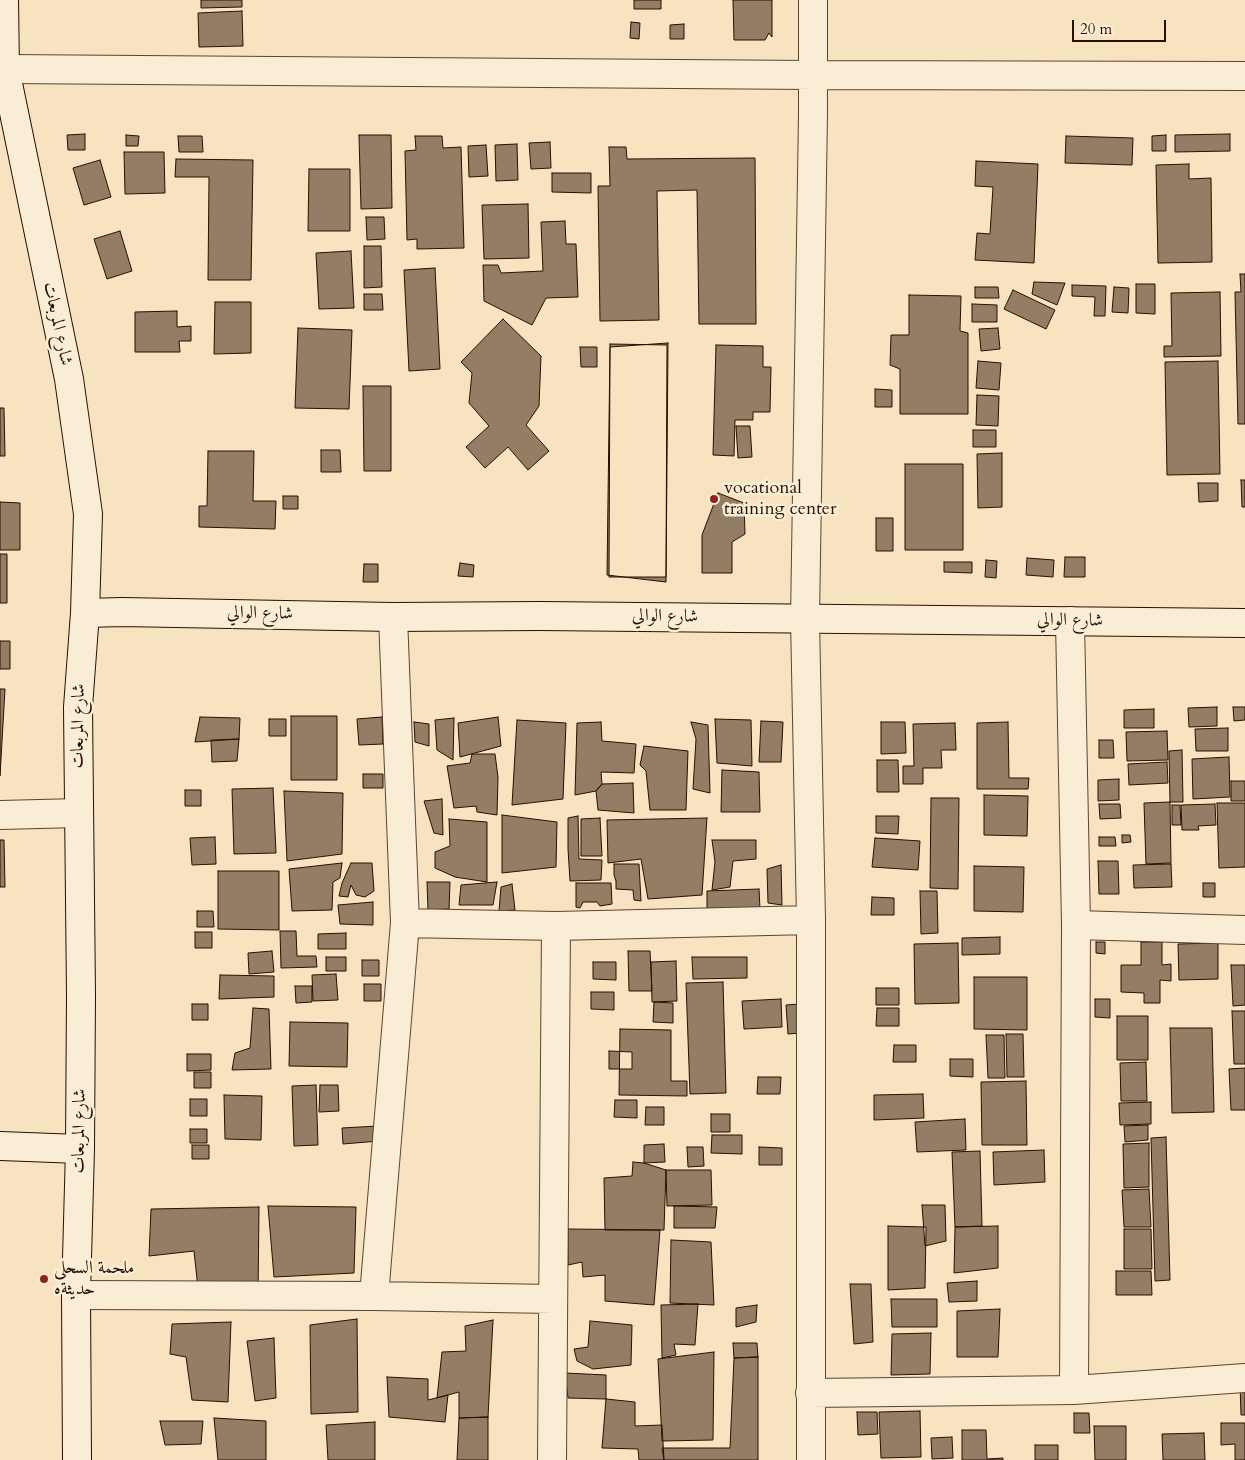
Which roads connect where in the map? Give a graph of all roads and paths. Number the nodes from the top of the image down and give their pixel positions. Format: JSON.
{"nodes":[{"id":1,"x":4,"y":0,"type":"edge"},
{"id":2,"x":813,"y":0,"type":"edge"},
{"id":3,"x":3,"y":69,"type":"edge"},
{"id":4,"x":814,"y":76,"type":"junction"},
{"id":5,"x":1245,"y":76,"type":"edge"},
{"id":6,"x":84,"y":613,"type":"junction"},
{"id":7,"x":393,"y":617,"type":"junction"},
{"id":8,"x":805,"y":619,"type":"junction"},
{"id":9,"x":1070,"y":621,"type":"junction"},
{"id":10,"x":1245,"y":623,"type":"edge"},
{"id":11,"x":79,"y":813,"type":"junction"},
{"id":12,"x":0,"y":815,"type":"edge"},
{"id":13,"x":811,"y":920,"type":"junction"},
{"id":14,"x":405,"y":923,"type":"junction"},
{"id":15,"x":1076,"y":925,"type":"junction"},
{"id":16,"x":556,"y":926,"type":"junction"},
{"id":17,"x":1245,"y":930,"type":"edge"},
{"id":18,"x":0,"y":1146,"type":"edge"},
{"id":19,"x":80,"y":1149,"type":"junction"},
{"id":20,"x":76,"y":1295,"type":"junction"},
{"id":21,"x":374,"y":1296,"type":"junction"},
{"id":22,"x":553,"y":1299,"type":"junction"},
{"id":23,"x":1245,"y":1378,"type":"edge"},
{"id":24,"x":1074,"y":1390,"type":"junction"},
{"id":25,"x":810,"y":1393,"type":"junction"},
{"id":26,"x":77,"y":1460,"type":"edge"},
{"id":27,"x":552,"y":1460,"type":"edge"},
{"id":28,"x":811,"y":1460,"type":"edge"}],
"edges":[{"from":1,"to":3,"type":"street","name":"شارع المربعات"},
{"from":2,"to":4,"type":"street"},
{"from":3,"to":4,"type":"street"},
{"from":3,"to":6,"type":"street","name":"شارع المربعات"},
{"from":4,"to":5,"type":"street"},
{"from":4,"to":8,"type":"street"},
{"from":6,"to":7,"type":"street","name":"شارع الوالي"},
{"from":6,"to":11,"type":"street","name":"شارع المربعات"},
{"from":7,"to":8,"type":"street","name":"شارع الوالي"},
{"from":7,"to":14,"type":"street"},
{"from":8,"to":9,"type":"street","name":"شارع الوالي"},
{"from":8,"to":13,"type":"street"},
{"from":9,"to":10,"type":"street","name":"شارع الوالي"},
{"from":9,"to":15,"type":"street"},
{"from":11,"to":12,"type":"street"},
{"from":11,"to":19,"type":"street","name":"شارع المربعات"},
{"from":13,"to":16,"type":"street"},
{"from":13,"to":25,"type":"street"},
{"from":14,"to":16,"type":"street"},
{"from":14,"to":21,"type":"street"},
{"from":15,"to":17,"type":"street"},
{"from":15,"to":24,"type":"street"},
{"from":16,"to":22,"type":"street"},
{"from":18,"to":19,"type":"street"},
{"from":19,"to":20,"type":"street","name":"شارع المربعات"},
{"from":20,"to":21,"type":"street"},
{"from":20,"to":26,"type":"street","name":"شارع المربعات"},
{"from":21,"to":22,"type":"street"},
{"from":22,"to":27,"type":"street"},
{"from":23,"to":24,"type":"street"},
{"from":24,"to":25,"type":"street"},
{"from":25,"to":28,"type":"street"}]}
